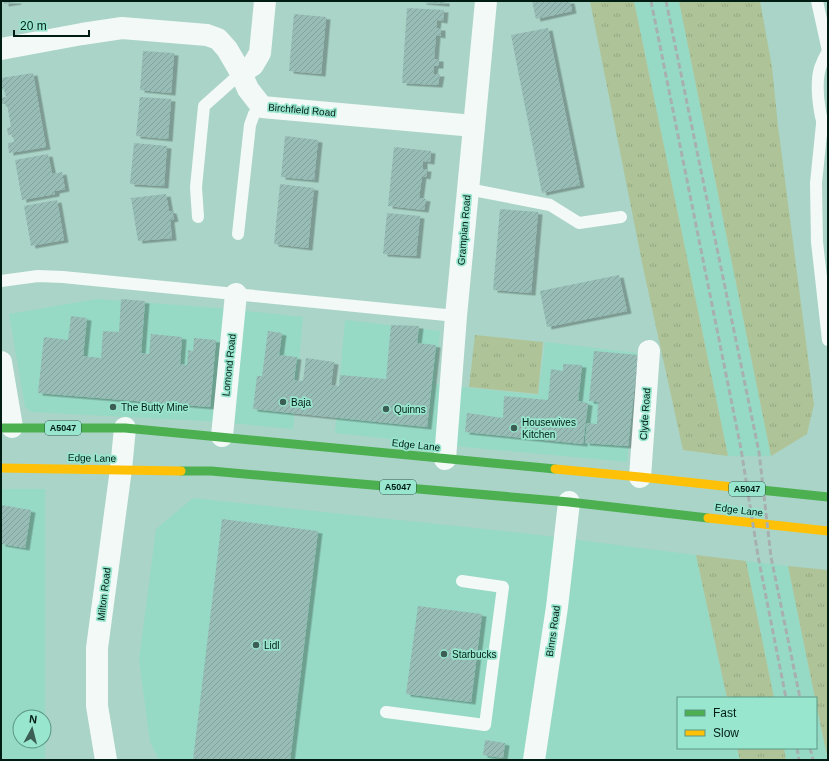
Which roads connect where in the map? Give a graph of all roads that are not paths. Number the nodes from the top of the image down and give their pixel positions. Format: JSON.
{"nodes":[{"id":1,"x":265,"y":1,"type":"edge"},
{"id":2,"x":486,"y":1,"type":"edge"},
{"id":3,"x":817,"y":1,"type":"edge"},
{"id":4,"x":1,"y":49,"type":"edge"},
{"id":5,"x":828,"y":51,"type":"edge"},
{"id":6,"x":241,"y":74,"type":"junction"},
{"id":7,"x":262,"y":107,"type":"junction"},
{"id":8,"x":822,"y":124,"type":"junction"},
{"id":9,"x":474,"y":126,"type":"junction"},
{"id":10,"x":828,"y":142,"type":"edge"},
{"id":11,"x":468,"y":189,"type":"junction"},
{"id":12,"x":198,"y":217,"type":"dead end"},
{"id":13,"x":621,"y":217,"type":"dead end"},
{"id":14,"x":828,"y":223,"type":"edge"},
{"id":15,"x":238,"y":234,"type":"dead end"},
{"id":16,"x":817,"y":242,"type":"junction"},
{"id":17,"x":1,"y":281,"type":"edge"},
{"id":18,"x":236,"y":294,"type":"junction"},
{"id":19,"x":456,"y":316,"type":"junction"},
{"id":20,"x":828,"y":340,"type":"edge"},
{"id":21,"x":650,"y":351,"type":"dead end"},
{"id":22,"x":1,"y":362,"type":"edge"},
{"id":23,"x":6,"y":427,"type":"edge"},
{"id":24,"x":125,"y":428,"type":"junction"},
{"id":25,"x":222,"y":436,"type":"junction"},
{"id":26,"x":445,"y":459,"type":"junction"},
{"id":27,"x":1,"y":468,"type":"edge"},
{"id":28,"x":120,"y":469,"type":"junction"},
{"id":29,"x":640,"y":476,"type":"junction"},
{"id":30,"x":828,"y":497,"type":"edge"},
{"id":31,"x":569,"y":502,"type":"junction"},
{"id":32,"x":828,"y":531,"type":"edge"},
{"id":33,"x":462,"y":581,"type":"dead end"},
{"id":34,"x":386,"y":712,"type":"dead end"},
{"id":35,"x":106,"y":760,"type":"edge"},
{"id":36,"x":534,"y":760,"type":"edge"}],
"edges":[{"from":1,"to":6,"type":"street"},
{"from":2,"to":9,"type":"street","name":"Grampian Road"},
{"from":3,"to":5,"type":"lane"},
{"from":4,"to":6,"type":"street","name":"Birchfield Road"},
{"from":5,"to":8,"type":"lane"},
{"from":6,"to":7,"type":"street","name":"Birchfield Road"},
{"from":6,"to":12,"type":"lane"},
{"from":7,"to":9,"type":"street","name":"Birchfield Road"},
{"from":7,"to":15,"type":"lane"},
{"from":8,"to":10,"type":"lane"},
{"from":8,"to":16,"type":"lane"},
{"from":9,"to":11,"type":"street","name":"Grampian Road"},
{"from":11,"to":13,"type":"lane"},
{"from":11,"to":19,"type":"street","name":"Grampian Road"},
{"from":14,"to":16,"type":"lane"},
{"from":16,"to":20,"type":"lane"},
{"from":17,"to":18,"type":"lane"},
{"from":18,"to":19,"type":"lane"},
{"from":18,"to":25,"type":"street","name":"Lomond Road"},
{"from":19,"to":26,"type":"street","name":"Grampian Road"},
{"from":21,"to":29,"type":"street","name":"Clyde Road"},
{"from":22,"to":23,"type":"street"},
{"from":23,"to":24,"type":"highway","name":"Edge Lane","number":"A5047"},
{"from":24,"to":25,"type":"highway","name":"Edge Lane","number":"A5047"},
{"from":24,"to":28,"type":"street","name":"Milton Road"},
{"from":25,"to":26,"type":"highway","name":"Edge Lane","number":"A5047"},
{"from":26,"to":29,"type":"highway","name":"Edge Lane","number":"A5047"},
{"from":27,"to":28,"type":"highway","name":"Edge Lane","number":"A5047"},
{"from":28,"to":31,"type":"highway","name":"Edge Lane","number":"A5047"},
{"from":28,"to":35,"type":"street","name":"Milton Road"},
{"from":29,"to":30,"type":"highway","name":"Edge Lane","number":"A5047"},
{"from":31,"to":32,"type":"highway","name":"Edge Lane","number":"A5047"},
{"from":31,"to":36,"type":"street","name":"Binns Road"},
{"from":33,"to":34,"type":"lane"}]}
